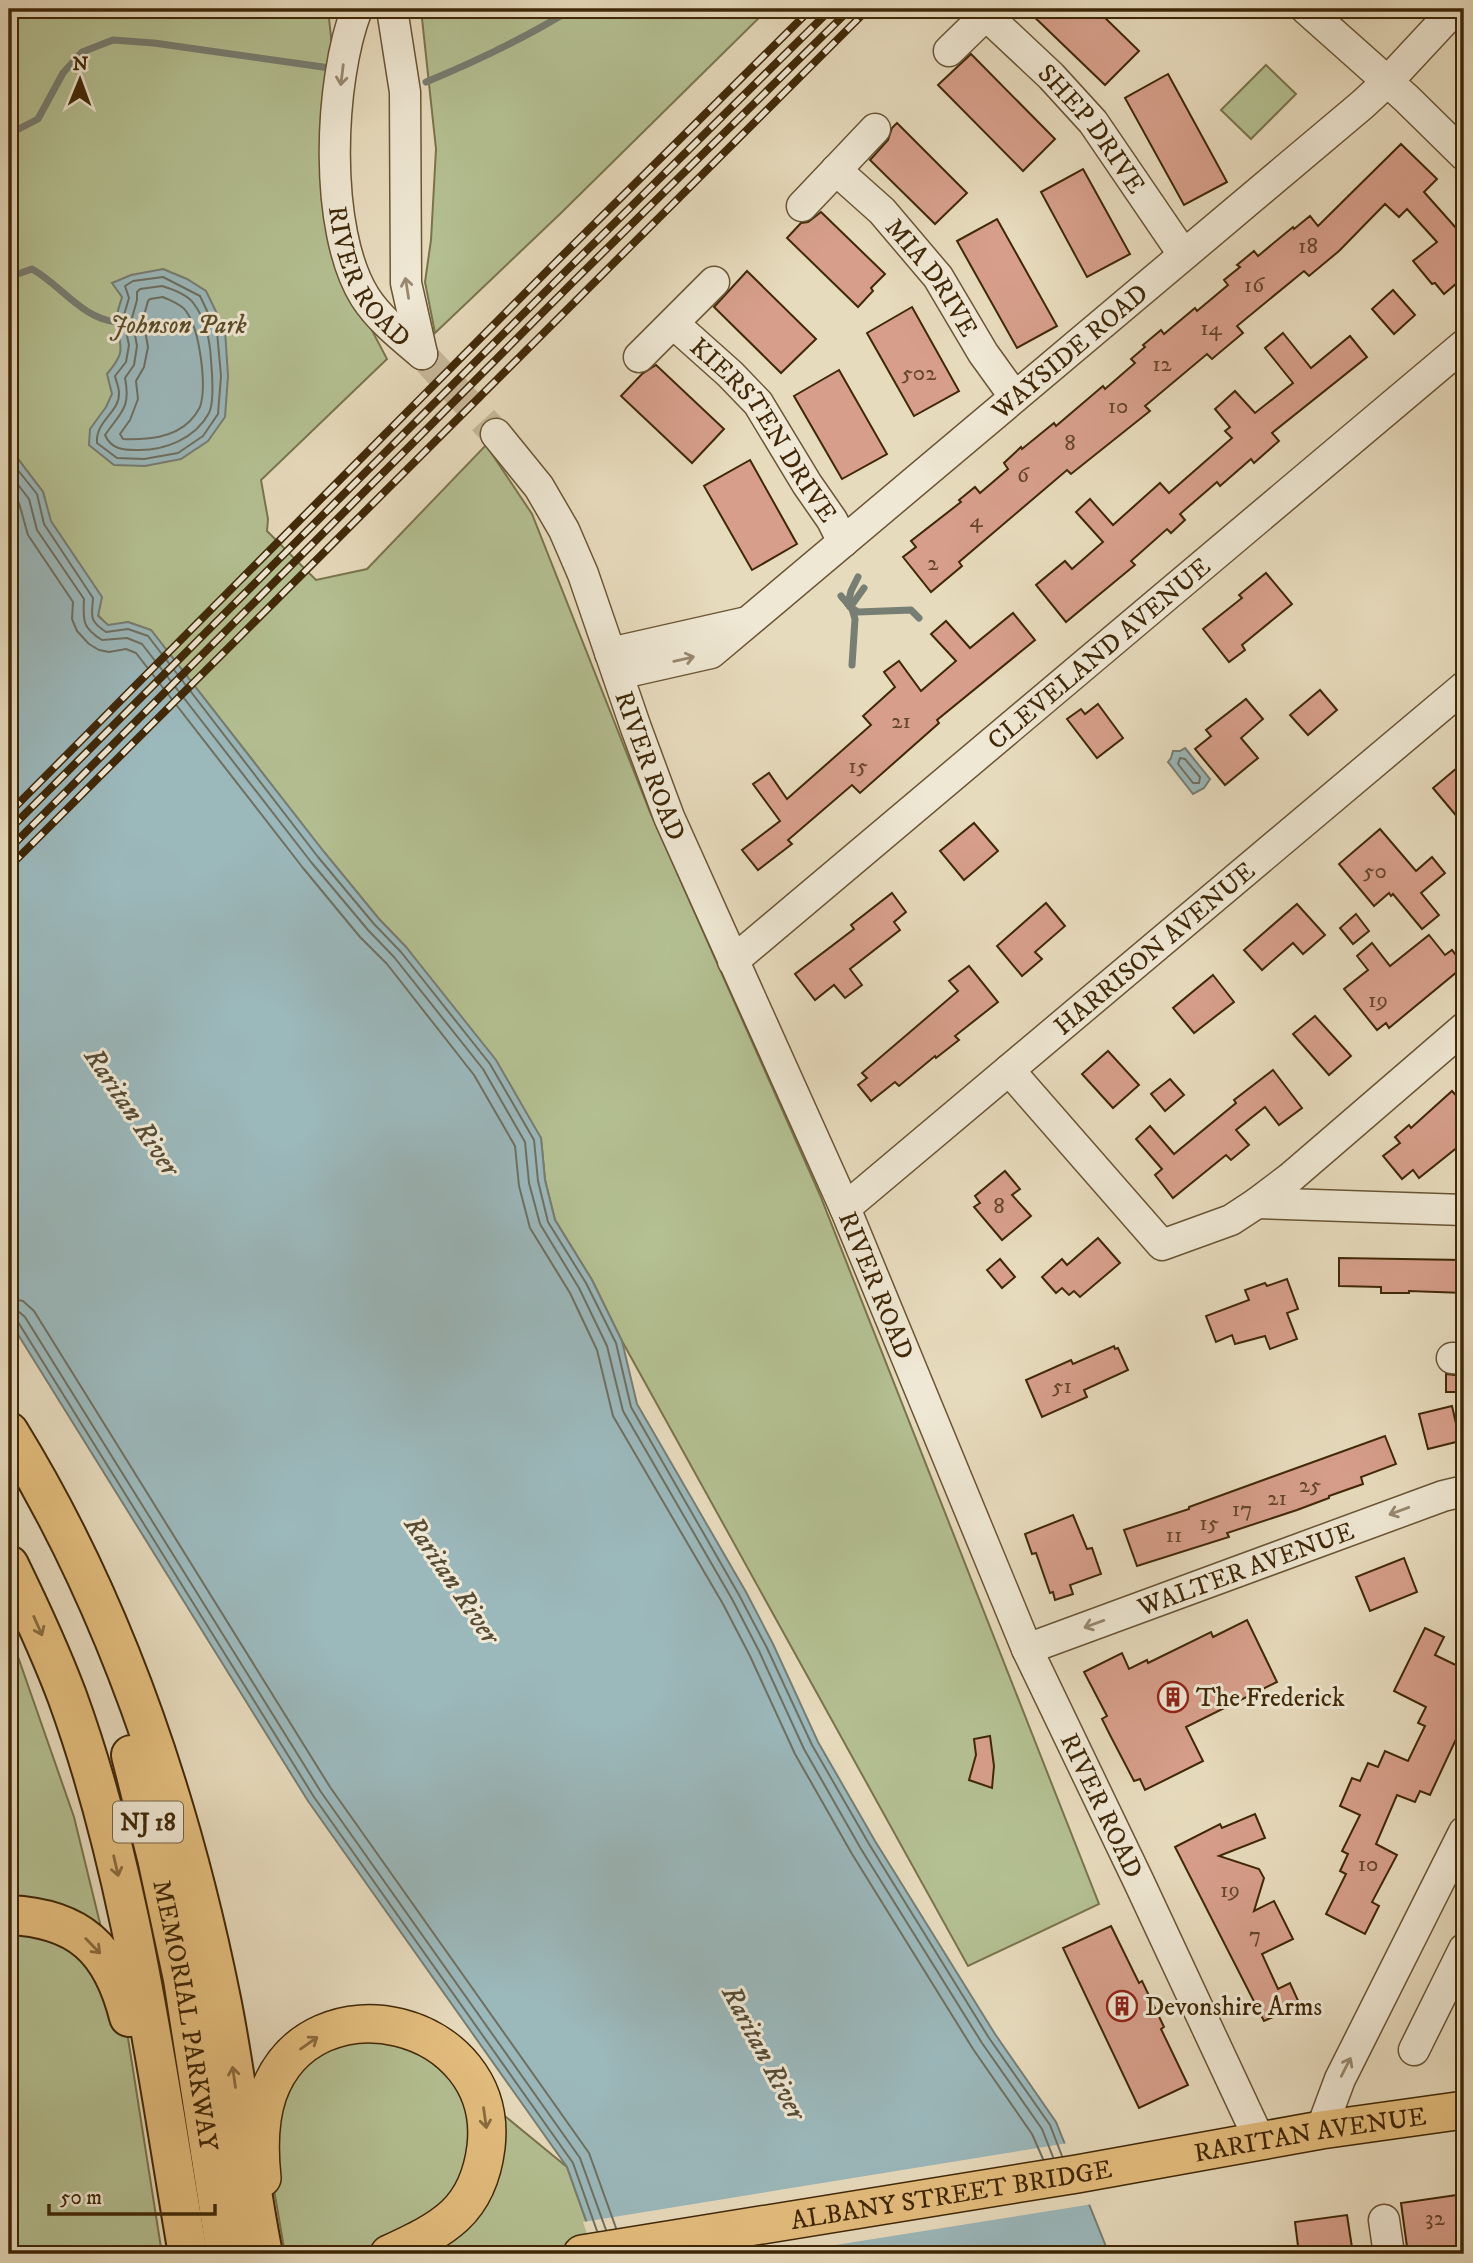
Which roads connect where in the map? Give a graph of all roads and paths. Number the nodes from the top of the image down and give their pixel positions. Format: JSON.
{"nodes":[{"id":1,"x":357,"y":9,"type":"edge"},
{"id":2,"x":393,"y":9,"type":"edge"},
{"id":3,"x":1306,"y":9,"type":"edge"},
{"id":4,"x":1455,"y":9,"type":"edge"},
{"id":5,"x":989,"y":12,"type":"edge"},
{"id":6,"x":949,"y":51,"type":"dead end"},
{"id":7,"x":1388,"y":82,"type":"junction"},
{"id":8,"x":875,"y":129,"type":"dead end"},
{"id":9,"x":1464,"y":155,"type":"edge"},
{"id":10,"x":836,"y":170,"type":"junction"},
{"id":11,"x":802,"y":206,"type":"dead end"},
{"id":12,"x":1183,"y":254,"type":"junction"},
{"id":13,"x":714,"y":282,"type":"dead end"},
{"id":14,"x":674,"y":324,"type":"junction"},
{"id":15,"x":1464,"y":345,"type":"edge"},
{"id":16,"x":639,"y":357,"type":"dead end"},
{"id":17,"x":1014,"y":396,"type":"junction"},
{"id":18,"x":496,"y":434,"type":"tunnel mouth"},
{"id":19,"x":843,"y":542,"type":"junction"},
{"id":20,"x":614,"y":664,"type":"junction"},
{"id":21,"x":1464,"y":687,"type":"edge"},
{"id":22,"x":733,"y":961,"type":"junction"},
{"id":23,"x":1464,"y":1028,"type":"edge"},
{"id":24,"x":1009,"y":1070,"type":"junction"},
{"id":25,"x":1257,"y":1203,"type":"junction"},
{"id":26,"x":845,"y":1208,"type":"junction"},
{"id":27,"x":1464,"y":1210,"type":"edge"},
{"id":28,"x":9,"y":1432,"type":"edge"},
{"id":29,"x":9,"y":1468,"type":"edge"},
{"id":30,"x":1464,"y":1491,"type":"edge"},
{"id":31,"x":9,"y":1565,"type":"edge"},
{"id":32,"x":1027,"y":1649,"type":"junction"},
{"id":33,"x":1464,"y":1832,"type":"edge"},
{"id":34,"x":9,"y":1915,"type":"edge"},
{"id":35,"x":1464,"y":1949,"type":"edge"},
{"id":36,"x":1414,"y":2050,"type":"dead end"},
{"id":37,"x":1464,"y":2110,"type":"edge"},
{"id":38,"x":165,"y":2116,"type":"junction"},
{"id":39,"x":1321,"y":2130,"type":"junction"},
{"id":40,"x":1260,"y":2141,"type":"junction"},
{"id":41,"x":1156,"y":2160,"type":"joint"},
{"id":42,"x":244,"y":2195,"type":"junction"},
{"id":43,"x":1384,"y":2220,"type":"dead end"},
{"id":44,"x":188,"y":2254,"type":"edge"},
{"id":45,"x":226,"y":2254,"type":"edge"},
{"id":46,"x":263,"y":2254,"type":"edge"},
{"id":47,"x":269,"y":2254,"type":"edge"},
{"id":48,"x":389,"y":2254,"type":"edge"},
{"id":49,"x":582,"y":2254,"type":"edge"},
{"id":50,"x":1389,"y":2254,"type":"edge"}],
"edges":[{"from":1,"to":2,"type":"street","name":"RIVER ROAD","one_way":true},
{"from":3,"to":7,"type":"street"},
{"from":4,"to":7,"type":"street","name":"WAYSIDE ROAD"},
{"from":5,"to":6,"type":"street"},
{"from":5,"to":12,"type":"street","name":"SHEP DRIVE"},
{"from":7,"to":9,"type":"street"},
{"from":7,"to":12,"type":"street","name":"WAYSIDE ROAD"},
{"from":8,"to":10,"type":"street"},
{"from":10,"to":11,"type":"street"},
{"from":10,"to":17,"type":"street","name":"MIA DRIVE"},
{"from":12,"to":17,"type":"street","name":"WAYSIDE ROAD"},
{"from":13,"to":14,"type":"street"},
{"from":14,"to":16,"type":"street"},
{"from":14,"to":19,"type":"street","name":"KIERSTEN DRIVE"},
{"from":15,"to":22,"type":"street","name":"CLEVELAND AVENUE"},
{"from":17,"to":19,"type":"street","name":"WAYSIDE ROAD"},
{"from":18,"to":20,"type":"street","name":"RIVER ROAD"},
{"from":19,"to":20,"type":"street","name":"WAYSIDE ROAD"},
{"from":20,"to":22,"type":"street","name":"RIVER ROAD"},
{"from":21,"to":24,"type":"street","name":"HARRISON AVENUE"},
{"from":22,"to":26,"type":"street","name":"RIVER ROAD"},
{"from":23,"to":25,"type":"street"},
{"from":24,"to":25,"type":"street"},
{"from":24,"to":26,"type":"street","name":"HARRISON AVENUE"},
{"from":25,"to":27,"type":"street"},
{"from":26,"to":32,"type":"street","name":"RIVER ROAD"},
{"from":42,"to":28,"type":"highway","one_way":true},
{"from":29,"to":42,"type":"highway","name":"MEMORIAL PARKWAY","number":"NJ 18"},
{"from":30,"to":32,"type":"street","name":"WALTER AVENUE","one_way":true},
{"from":31,"to":38,"type":"highway","name":"MEMORIAL PARKWAY","number":"NJ 18","one_way":true},
{"from":32,"to":40,"type":"street","name":"RIVER ROAD"},
{"from":39,"to":33,"type":"street","one_way":true},
{"from":34,"to":38,"type":"highway","one_way":true},
{"from":35,"to":36,"type":"street"},
{"from":37,"to":39,"type":"main road","name":"RARITAN AVENUE"},
{"from":38,"to":44,"type":"highway","name":"MEMORIAL PARKWAY","number":"NJ 18"},
{"from":39,"to":40,"type":"main road","name":"RARITAN AVENUE"},
{"from":40,"to":41,"type":"main road","name":"RARITAN AVENUE"},
{"from":41,"to":49,"type":"main road","name":"ALBANY STREET BRIDGE"},
{"from":42,"to":45,"type":"highway","name":"MEMORIAL PARKWAY","number":"NJ 18"},
{"from":42,"to":46,"type":"highway"},
{"from":42,"to":47,"type":"main road"},
{"from":42,"to":48,"type":"main road","one_way":true},
{"from":43,"to":50,"type":"street"}]}
